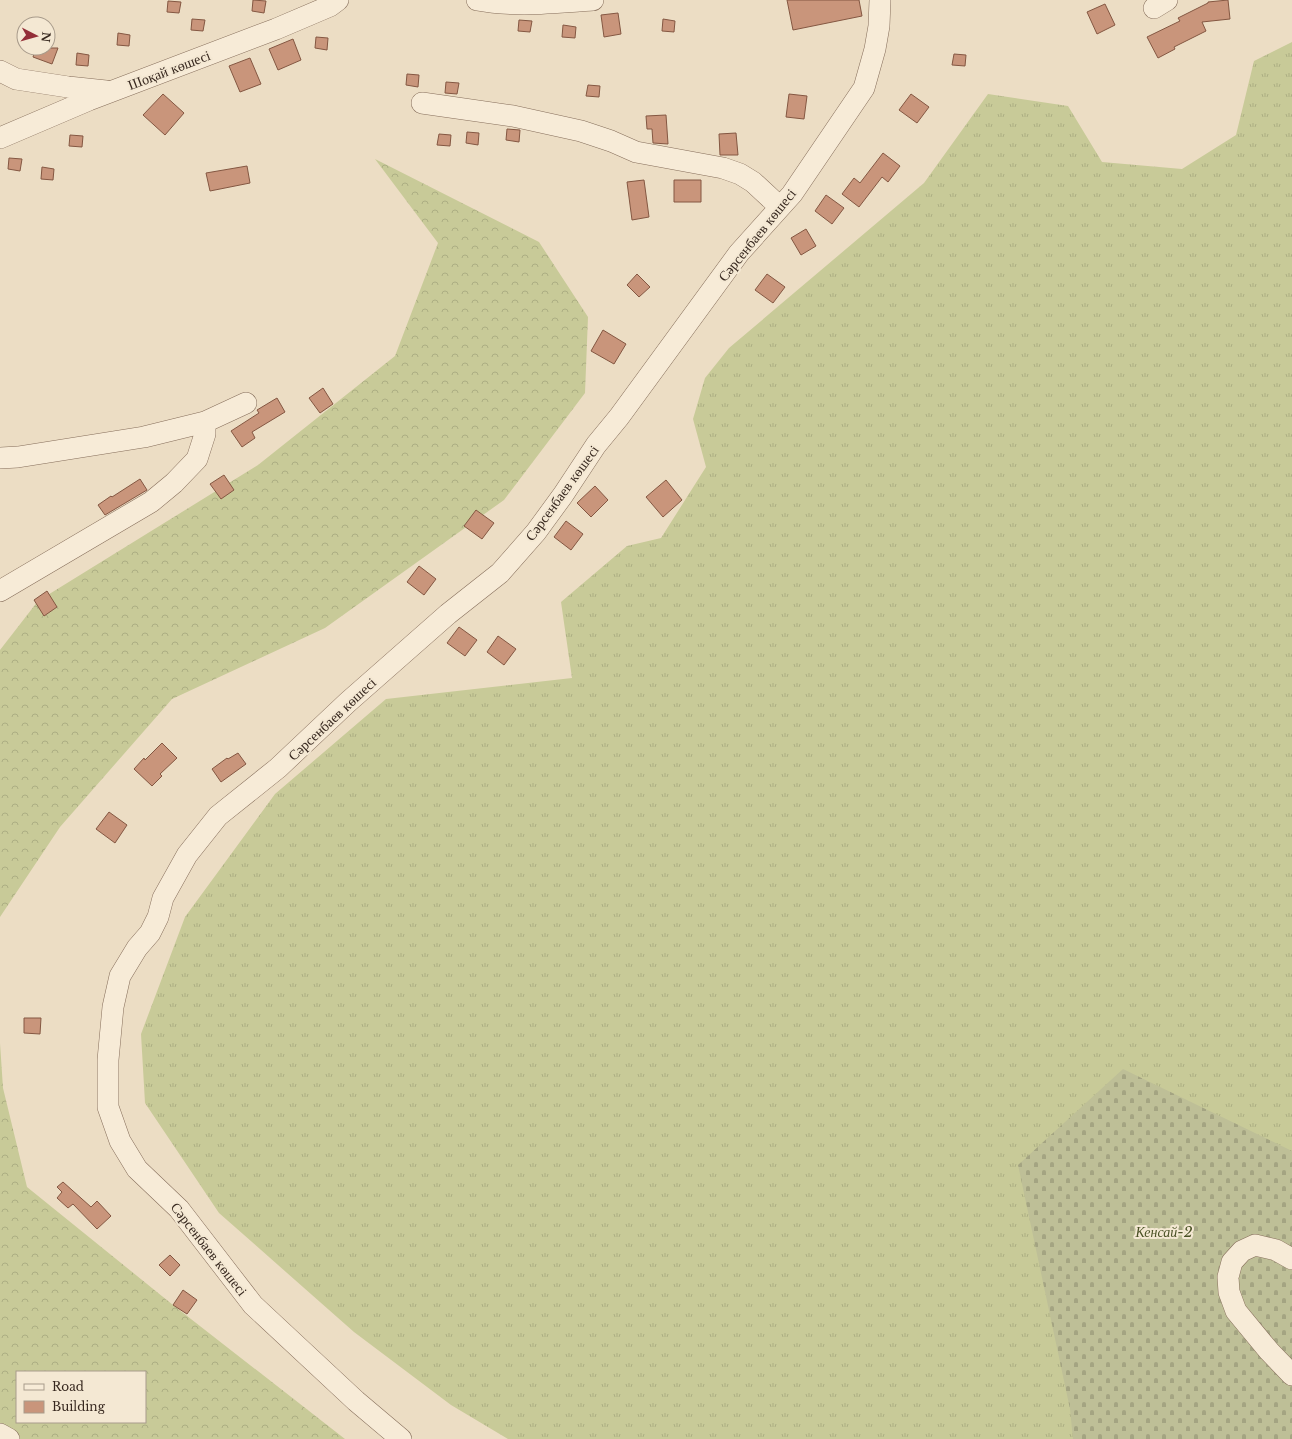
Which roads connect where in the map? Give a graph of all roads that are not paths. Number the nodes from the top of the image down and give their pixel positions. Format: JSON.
{"nodes":[{"id":1,"x":338,"y":0,"type":"edge"},
{"id":2,"x":477,"y":0,"type":"edge"},
{"id":3,"x":593,"y":0,"type":"edge"},
{"id":4,"x":880,"y":0,"type":"edge"},
{"id":5,"x":0,"y":71,"type":"edge"},
{"id":6,"x":112,"y":91,"type":"junction"},
{"id":7,"x":422,"y":103,"type":"dead end"},
{"id":8,"x":0,"y":138,"type":"edge"},
{"id":9,"x":780,"y":207,"type":"junction"},
{"id":10,"x":246,"y":403,"type":"dead end"},
{"id":11,"x":205,"y":422,"type":"junction"},
{"id":12,"x":0,"y":458,"type":"edge"},
{"id":13,"x":0,"y":591,"type":"edge"},
{"id":14,"x":1292,"y":1259,"type":"edge"},
{"id":15,"x":1292,"y":1375,"type":"edge"},
{"id":16,"x":0,"y":1434,"type":"edge"},
{"id":17,"x":8,"y":1439,"type":"edge"},
{"id":18,"x":402,"y":1439,"type":"edge"}],
"edges":[{"from":1,"to":6,"type":"street","name":"Шоқай көшесі"},
{"from":2,"to":3,"type":"street"},
{"from":4,"to":9,"type":"street","name":"Сәрсенбаев көшесі"},
{"from":5,"to":6,"type":"street"},
{"from":6,"to":8,"type":"street","name":"Шоқай көшесі"},
{"from":7,"to":9,"type":"street"},
{"from":9,"to":18,"type":"street","name":"Сәрсенбаев көшесі"},
{"from":10,"to":11,"type":"street"},
{"from":11,"to":12,"type":"street"},
{"from":11,"to":13,"type":"street"},
{"from":14,"to":15,"type":"street"},
{"from":16,"to":17,"type":"street"}]}
